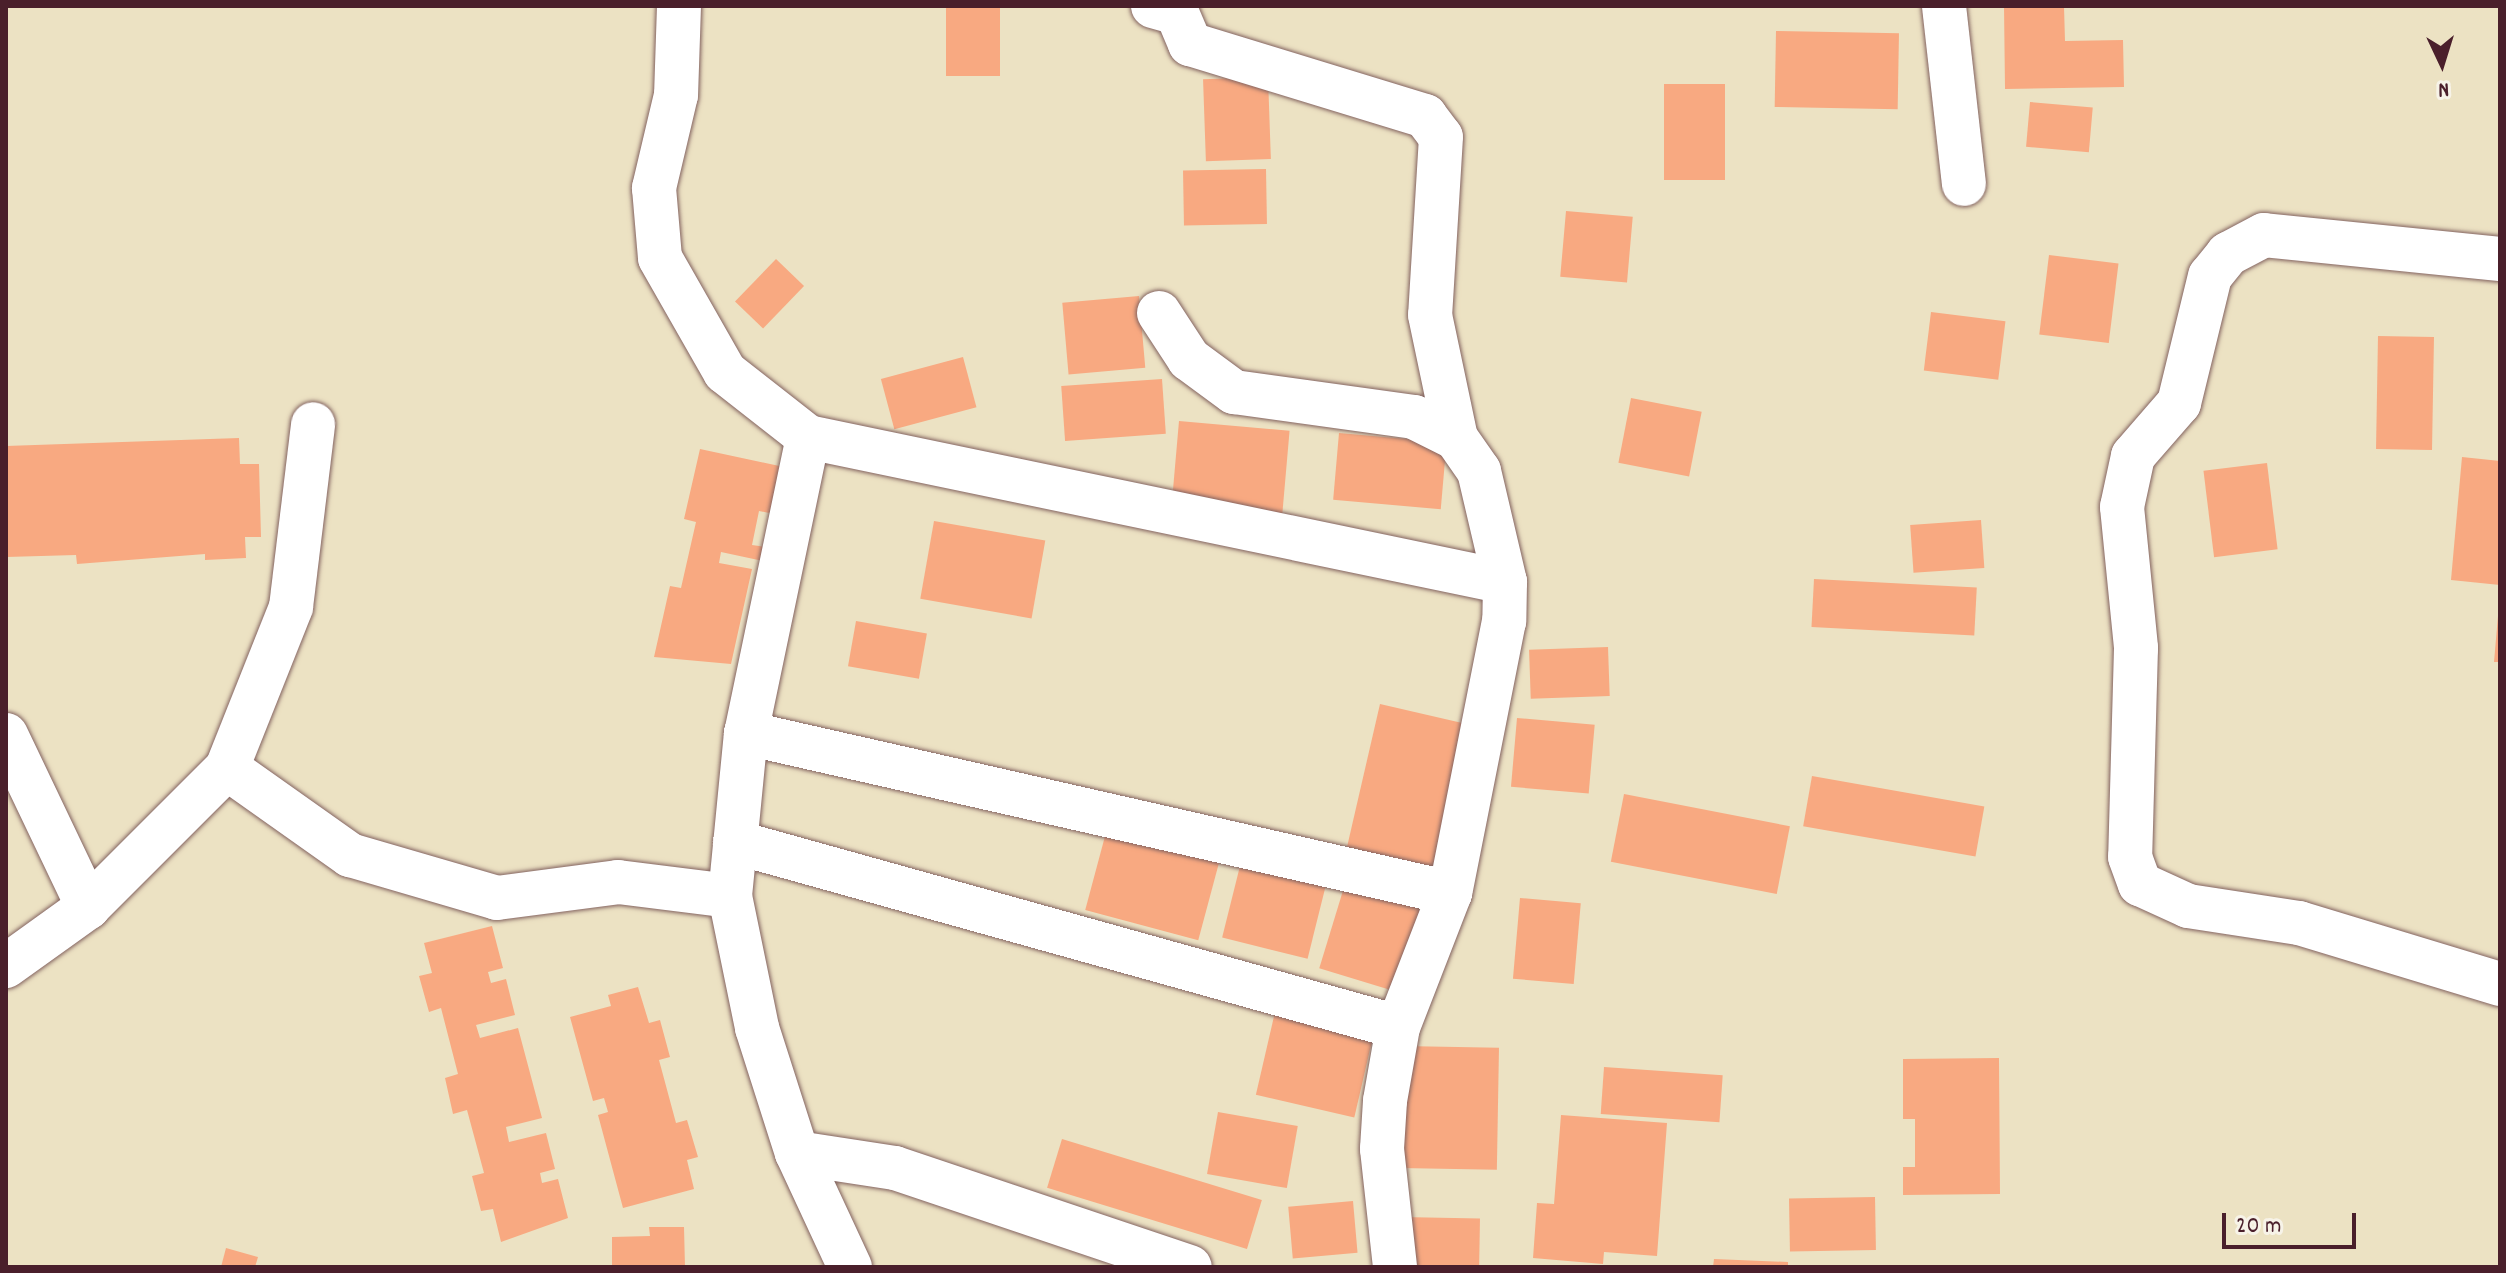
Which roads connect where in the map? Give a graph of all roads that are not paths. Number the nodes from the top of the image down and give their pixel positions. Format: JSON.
{"nodes":[{"id":1,"x":679,"y":6,"type":"edge"},
{"id":2,"x":1153,"y":6,"type":"edge"},
{"id":3,"x":1944,"y":6,"type":"edge"},
{"id":4,"x":1964,"y":184,"type":"dead end"},
{"id":5,"x":2500,"y":259,"type":"edge"},
{"id":6,"x":1159,"y":313,"type":"dead end"},
{"id":7,"x":313,"y":424,"type":"dead end"},
{"id":8,"x":808,"y":437,"type":"junction"},
{"id":9,"x":1456,"y":438,"type":"junction"},
{"id":10,"x":1505,"y":582,"type":"junction"},
{"id":11,"x":746,"y":733,"type":"junction"},
{"id":12,"x":6,"y":735,"type":"edge"},
{"id":13,"x":227,"y":768,"type":"junction"},
{"id":14,"x":735,"y":842,"type":"junction"},
{"id":15,"x":1450,"y":893,"type":"junction"},
{"id":16,"x":730,"y":896,"type":"junction"},
{"id":17,"x":88,"y":907,"type":"junction"},
{"id":18,"x":6,"y":966,"type":"edge"},
{"id":19,"x":2500,"y":984,"type":"edge"},
{"id":20,"x":1398,"y":1027,"type":"junction"},
{"id":21,"x":797,"y":1153,"type":"junction"},
{"id":22,"x":850,"y":1267,"type":"edge"},
{"id":23,"x":1190,"y":1267,"type":"edge"},
{"id":24,"x":1395,"y":1267,"type":"edge"}],
"edges":[{"from":1,"to":8,"type":"street"},
{"from":2,"to":9,"type":"street"},
{"from":3,"to":4,"type":"street"},
{"from":5,"to":19,"type":"street"},
{"from":6,"to":9,"type":"street"},
{"from":7,"to":13,"type":"street"},
{"from":8,"to":10,"type":"street"},
{"from":8,"to":11,"type":"street"},
{"from":9,"to":10,"type":"street"},
{"from":10,"to":15,"type":"street"},
{"from":11,"to":14,"type":"street"},
{"from":11,"to":15,"type":"street"},
{"from":12,"to":17,"type":"street"},
{"from":13,"to":16,"type":"street"},
{"from":13,"to":17,"type":"street"},
{"from":14,"to":16,"type":"street"},
{"from":14,"to":20,"type":"street"},
{"from":15,"to":20,"type":"street"},
{"from":16,"to":21,"type":"street"},
{"from":17,"to":18,"type":"street"},
{"from":20,"to":24,"type":"street"},
{"from":21,"to":22,"type":"street"},
{"from":21,"to":23,"type":"street"}]}
